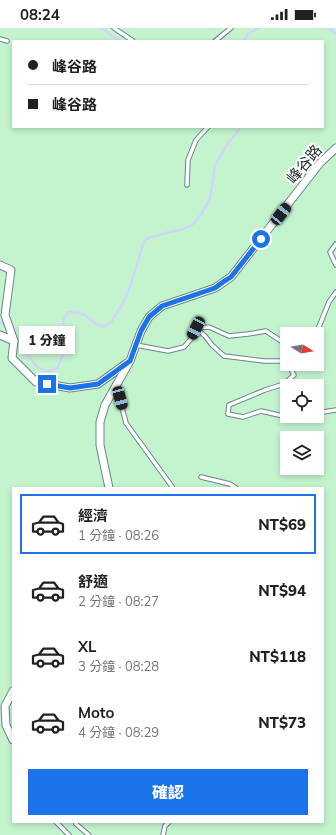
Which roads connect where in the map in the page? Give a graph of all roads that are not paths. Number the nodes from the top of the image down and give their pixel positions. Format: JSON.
{"nodes":[{"id":1,"x":114,"y":28,"type":"edge"},
{"id":2,"x":231,"y":28,"type":"edge"},
{"id":3,"x":0,"y":39,"type":"edge"},
{"id":4,"x":132,"y":40,"type":"edge"},
{"id":5,"x":216,"y":40,"type":"edge"},
{"id":6,"x":7,"y":41,"type":"dead end"},
{"id":7,"x":207,"y":128,"type":"edge"},
{"id":8,"x":336,"y":148,"type":"edge"},
{"id":9,"x":187,"y":186,"type":"dead end"},
{"id":10,"x":336,"y":244,"type":"edge"},
{"id":11,"x":0,"y":265,"type":"edge"},
{"id":12,"x":336,"y":265,"type":"edge"},
{"id":13,"x":336,"y":292,"type":"edge"},
{"id":14,"x":319,"y":327,"type":"edge"},
{"id":15,"x":196,"y":328,"type":"junction"},
{"id":16,"x":0,"y":335,"type":"edge"},
{"id":17,"x":14,"y":340,"type":"junction"},
{"id":18,"x":280,"y":340,"type":"edge"},
{"id":19,"x":136,"y":345,"type":"junction"},
{"id":20,"x":130,"y":361,"type":"junction"},
{"id":21,"x":280,"y":361,"type":"edge"},
{"id":22,"x":292,"y":371,"type":"edge"},
{"id":23,"x":290,"y":379,"type":"edge"},
{"id":24,"x":116,"y":385,"type":"junction"},
{"id":25,"x":280,"y":385,"type":"edge"},
{"id":26,"x":336,"y":410,"type":"edge"},
{"id":27,"x":324,"y":412,"type":"edge"},
{"id":28,"x":280,"y":415,"type":"edge"},
{"id":29,"x":201,"y":477,"type":"dead end"},
{"id":30,"x":109,"y":487,"type":"edge"},
{"id":31,"x":172,"y":487,"type":"edge"},
{"id":32,"x":234,"y":487,"type":"edge"},
{"id":33,"x":12,"y":693,"type":"edge"},
{"id":34,"x":12,"y":738,"type":"edge"},
{"id":35,"x":57,"y":823,"type":"edge"},
{"id":36,"x":168,"y":823,"type":"edge"},
{"id":37,"x":76,"y":824,"type":"dead end"},
{"id":38,"x":69,"y":835,"type":"edge"},
{"id":39,"x":89,"y":835,"type":"edge"},
{"id":40,"x":162,"y":835,"type":"edge"}],
"edges":[{"from":1,"to":4,"type":"lane"},
{"from":2,"to":5,"type":"lane"},
{"from":3,"to":6,"type":"lane"},
{"from":7,"to":9,"type":"lane"},
{"from":8,"to":19,"type":"street","name":"峰谷路"},
{"from":10,"to":12,"type":"lane"},
{"from":11,"to":17,"type":"street"},
{"from":13,"to":14,"type":"lane"},
{"from":15,"to":18,"type":"lane"},
{"from":15,"to":19,"type":"lane"},
{"from":15,"to":21,"type":"lane"},
{"from":16,"to":17,"type":"street"},
{"from":17,"to":20,"type":"street"},
{"from":19,"to":20,"type":"street","name":"峰谷路"},
{"from":20,"to":24,"type":"street","name":"峰谷路"},
{"from":22,"to":23,"type":"lane"},
{"from":24,"to":30,"type":"street","name":"峰谷路"},
{"from":24,"to":31,"type":"lane"},
{"from":25,"to":28,"type":"lane"},
{"from":26,"to":27,"type":"lane"},
{"from":29,"to":32,"type":"lane"},
{"from":33,"to":34,"type":"street"},
{"from":35,"to":38,"type":"lane"},
{"from":36,"to":40,"type":"lane"},
{"from":37,"to":39,"type":"lane"}]}
